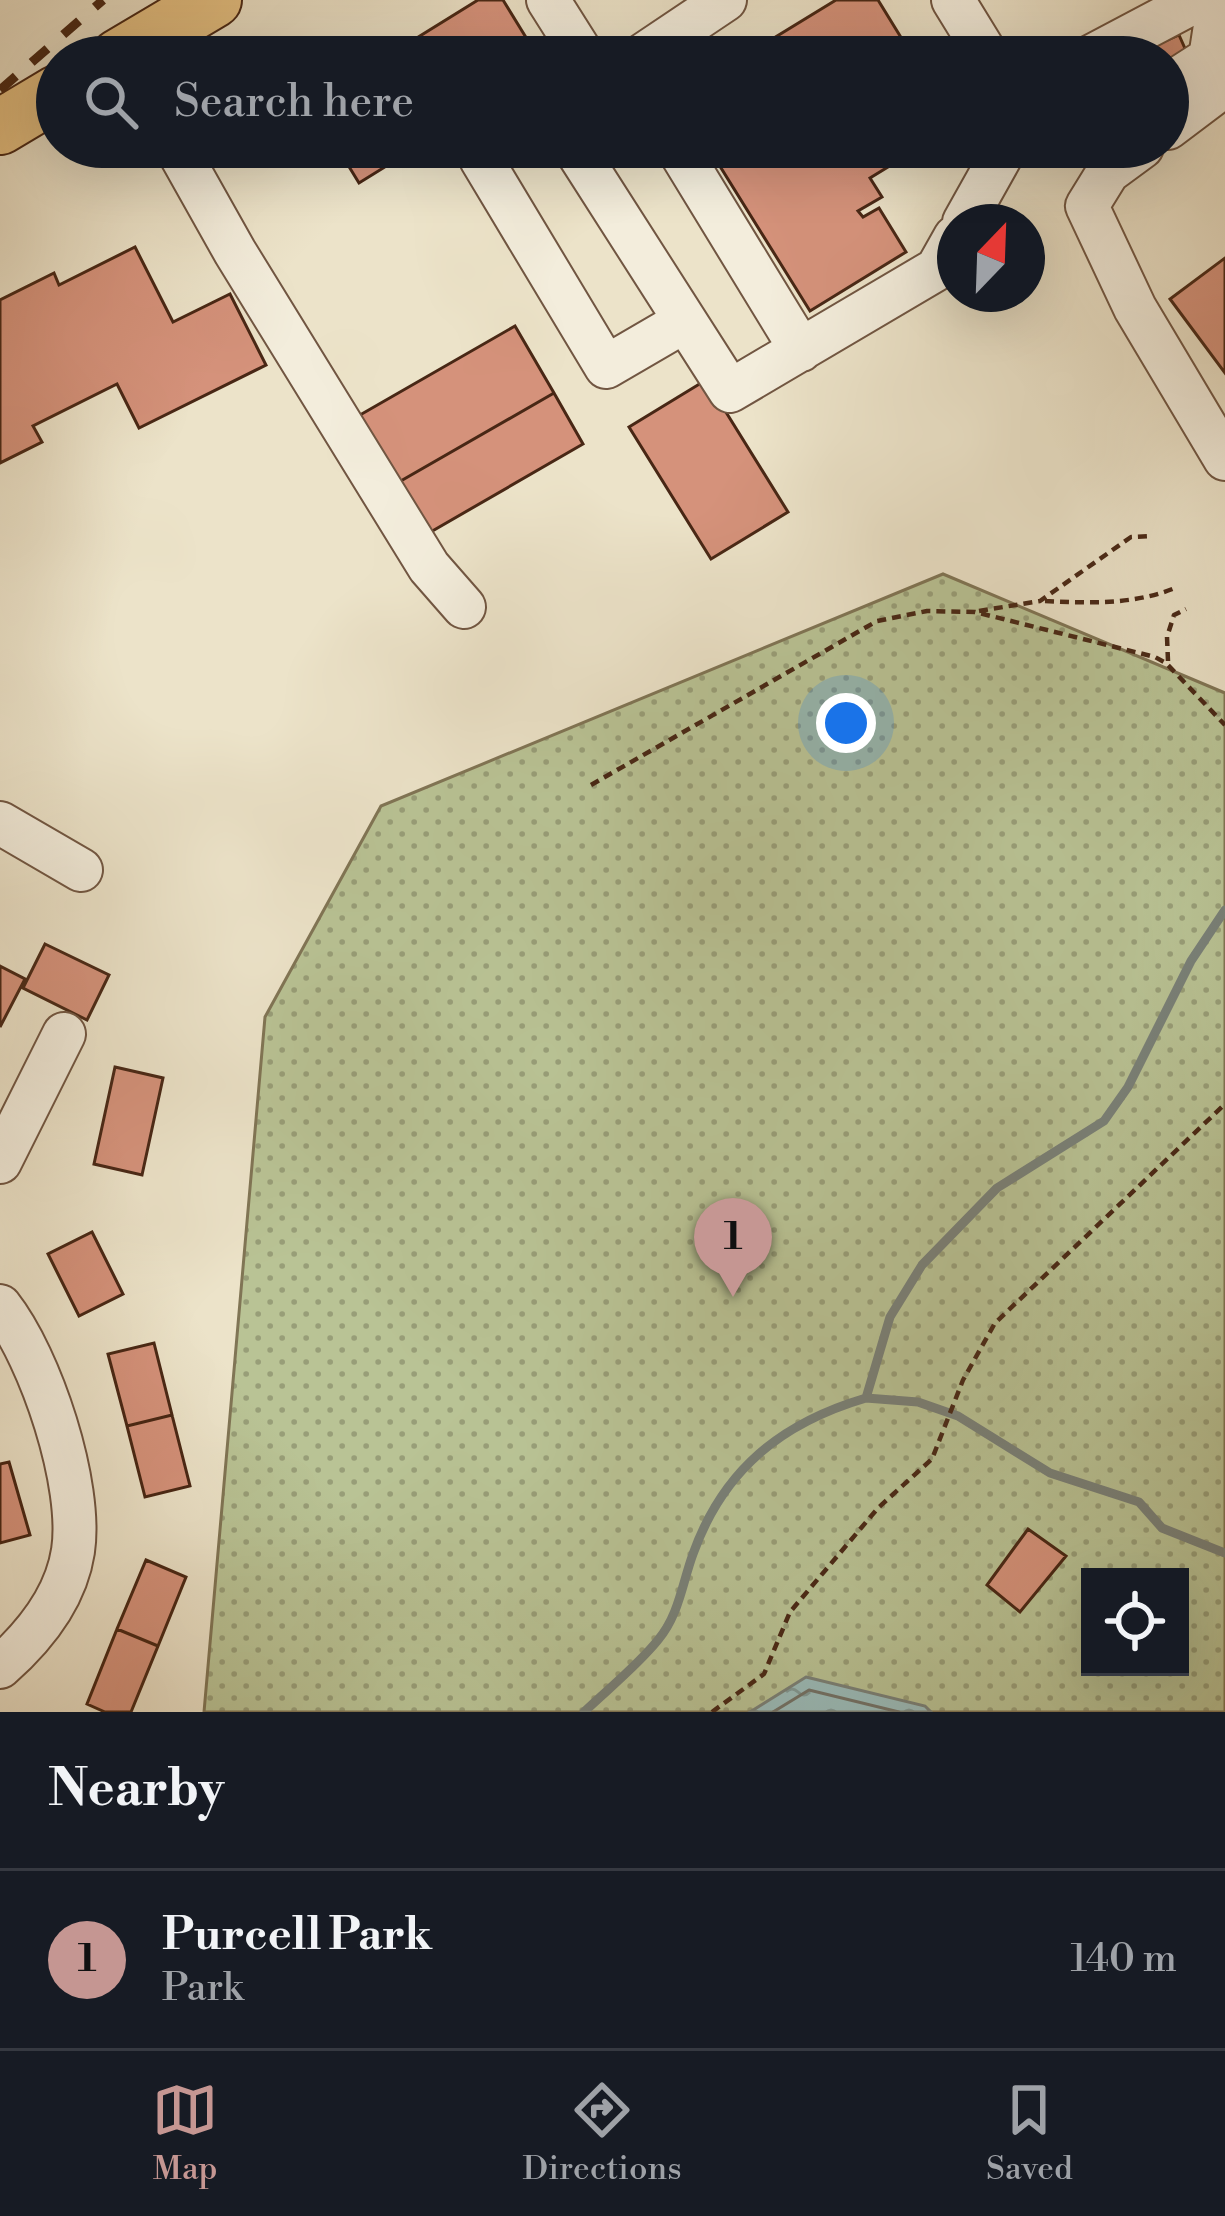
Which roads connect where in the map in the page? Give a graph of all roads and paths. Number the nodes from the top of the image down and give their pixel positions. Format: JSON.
{"nodes":[{"id":1,"x":214,"y":0,"type":"edge"},
{"id":2,"x":548,"y":0,"type":"edge"},
{"id":3,"x":724,"y":0,"type":"edge"},
{"id":4,"x":953,"y":0,"type":"edge"},
{"id":5,"x":1198,"y":0,"type":"edge"},
{"id":6,"x":1219,"y":0,"type":"edge"},
{"id":7,"x":672,"y":15,"type":"edge"},
{"id":8,"x":154,"y":36,"type":"edge"},
{"id":9,"x":571,"y":36,"type":"edge"},
{"id":10,"x":975,"y":36,"type":"edge"},
{"id":11,"x":1130,"y":36,"type":"edge"},
{"id":12,"x":1189,"y":72,"type":"edge"},
{"id":13,"x":1225,"y":85,"type":"edge"},
{"id":14,"x":36,"y":106,"type":"edge"},
{"id":15,"x":1189,"y":112,"type":"edge"},
{"id":16,"x":0,"y":128,"type":"edge"},
{"id":17,"x":188,"y":168,"type":"edge"},
{"id":18,"x":486,"y":168,"type":"edge"},
{"id":19,"x":587,"y":168,"type":"edge"},
{"id":20,"x":690,"y":168,"type":"edge"},
{"id":21,"x":994,"y":168,"type":"edge"},
{"id":22,"x":1113,"y":168,"type":"edge"},
{"id":23,"x":974,"y":204,"type":"edge"},
{"id":24,"x":937,"y":269,"type":"edge"},
{"id":25,"x":685,"y":321,"type":"junction"},
{"id":26,"x":801,"y":350,"type":"junction"},
{"id":27,"x":1225,"y":459,"type":"edge"},
{"id":28,"x":1150,"y":536,"type":"dead end"},
{"id":29,"x":1175,"y":588,"type":"dead end"},
{"id":30,"x":1040,"y":601,"type":"junction"},
{"id":31,"x":464,"y":607,"type":"dead end"},
{"id":32,"x":1186,"y":609,"type":"dead end"},
{"id":33,"x":976,"y":612,"type":"junction"},
{"id":34,"x":1166,"y":663,"type":"junction"},
{"id":35,"x":1225,"y":724,"type":"edge"},
{"id":36,"x":591,"y":785,"type":"dead end"},
{"id":37,"x":0,"y":824,"type":"edge"},
{"id":38,"x":81,"y":870,"type":"dead end"},
{"id":39,"x":64,"y":1034,"type":"dead end"},
{"id":40,"x":1225,"y":1104,"type":"edge"},
{"id":41,"x":0,"y":1162,"type":"edge"},
{"id":42,"x":0,"y":1306,"type":"edge"},
{"id":43,"x":0,"y":1667,"type":"edge"},
{"id":44,"x":712,"y":1712,"type":"edge"}],
"edges":[{"from":1,"to":8,"type":"main road"},
{"from":2,"to":9,"type":"street"},
{"from":3,"to":7,"type":"street"},
{"from":4,"to":10,"type":"street"},
{"from":5,"to":11,"type":"street"},
{"from":6,"to":12,"type":"street"},
{"from":13,"to":15,"type":"street"},
{"from":14,"to":16,"type":"main road"},
{"from":17,"to":31,"type":"street"},
{"from":18,"to":25,"type":"street"},
{"from":19,"to":25,"type":"street"},
{"from":20,"to":26,"type":"street"},
{"from":21,"to":23,"type":"street"},
{"from":22,"to":27,"type":"street"},
{"from":24,"to":26,"type":"street"},
{"from":25,"to":26,"type":"street"},
{"from":28,"to":30,"type":"path"},
{"from":29,"to":30,"type":"path"},
{"from":30,"to":33,"type":"path"},
{"from":32,"to":34,"type":"path"},
{"from":33,"to":34,"type":"path"},
{"from":33,"to":36,"type":"path"},
{"from":34,"to":35,"type":"path"},
{"from":37,"to":38,"type":"street"},
{"from":39,"to":41,"type":"street"},
{"from":40,"to":44,"type":"path"},
{"from":42,"to":43,"type":"street"}]}
